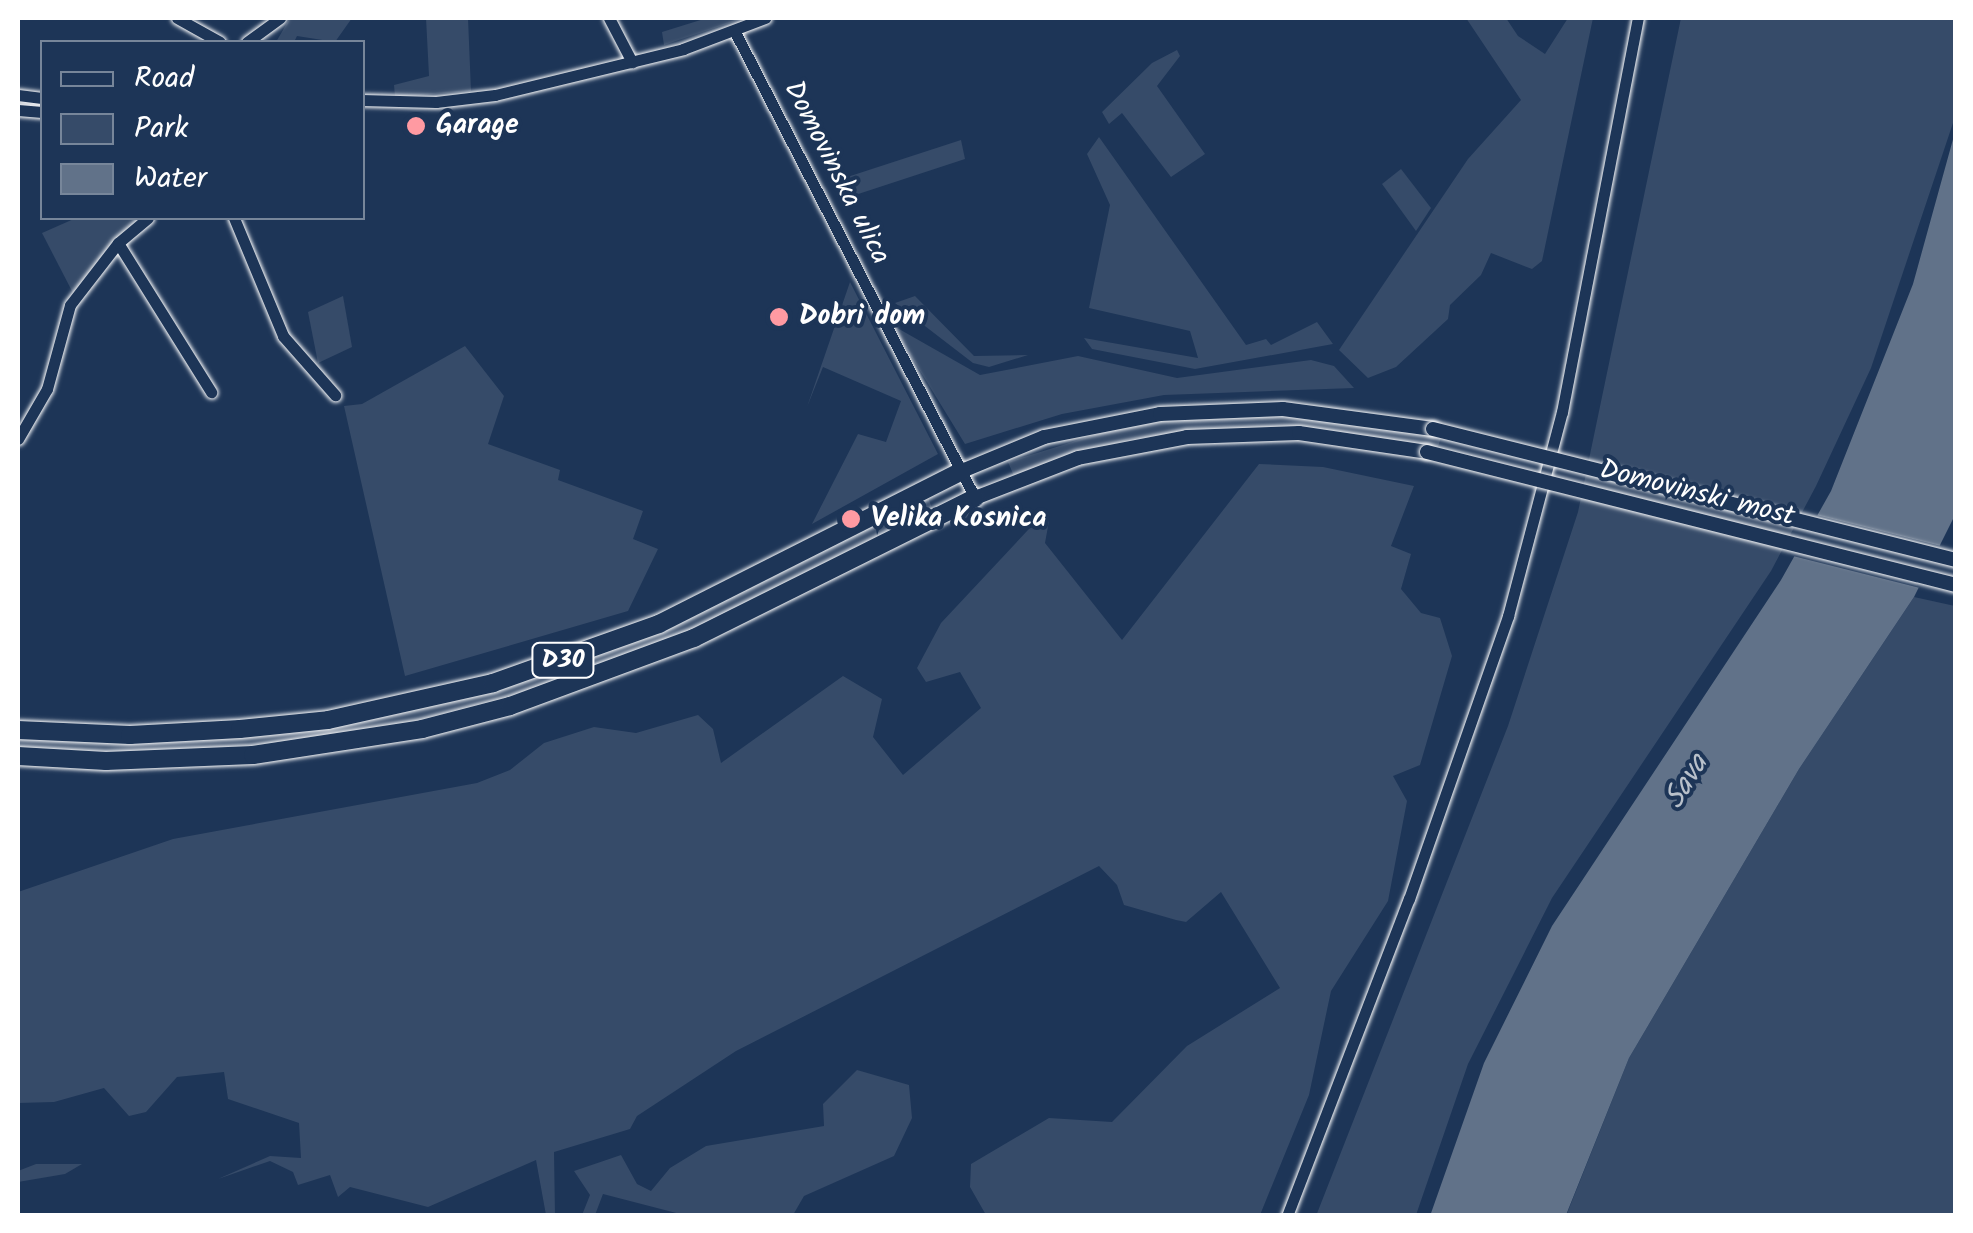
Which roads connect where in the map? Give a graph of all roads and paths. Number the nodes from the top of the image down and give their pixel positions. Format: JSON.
{"nodes":[{"id":1,"x":177,"y":18,"type":"edge"},
{"id":2,"x":280,"y":18,"type":"edge"},
{"id":3,"x":610,"y":18,"type":"edge"},
{"id":4,"x":766,"y":18,"type":"edge"},
{"id":5,"x":1638,"y":18,"type":"edge"},
{"id":6,"x":735,"y":32,"type":"junction"},
{"id":7,"x":216,"y":40,"type":"edge"},
{"id":8,"x":250,"y":40,"type":"edge"},
{"id":9,"x":632,"y":62,"type":"junction"},
{"id":10,"x":365,"y":100,"type":"edge"},
{"id":11,"x":146,"y":220,"type":"edge"},
{"id":12,"x":235,"y":220,"type":"edge"},
{"id":13,"x":118,"y":243,"type":"junction"},
{"id":14,"x":211,"y":392,"type":"dead end"},
{"id":15,"x":334,"y":395,"type":"dead end"},
{"id":16,"x":18,"y":438,"type":"edge"},
{"id":17,"x":962,"y":471,"type":"junction"},
{"id":18,"x":976,"y":498,"type":"junction"},
{"id":19,"x":1956,"y":560,"type":"edge"},
{"id":20,"x":1956,"y":585,"type":"edge"},
{"id":21,"x":18,"y":730,"type":"edge"},
{"id":22,"x":18,"y":756,"type":"edge"},
{"id":23,"x":1287,"y":1216,"type":"edge"}],
"edges":[{"from":1,"to":7,"type":"street"},
{"from":2,"to":8,"type":"street"},
{"from":3,"to":9,"type":"street"},
{"from":4,"to":6,"type":"street"},
{"from":5,"to":23,"type":"street"},
{"from":6,"to":9,"type":"street"},
{"from":6,"to":17,"type":"street","name":"Domovinska ulica"},
{"from":9,"to":10,"type":"street"},
{"from":11,"to":13,"type":"street"},
{"from":12,"to":15,"type":"street"},
{"from":13,"to":14,"type":"street"},
{"from":13,"to":16,"type":"street"},
{"from":17,"to":18,"type":"street","name":"Domovinska ulica"},
{"from":17,"to":19,"type":"main road","name":"Domovinski most","bridge":true},
{"from":17,"to":21,"type":"highway","number":"D30"},
{"from":18,"to":20,"type":"main road","name":"Domovinski most","bridge":true},
{"from":18,"to":22,"type":"highway","number":"D30"}]}
